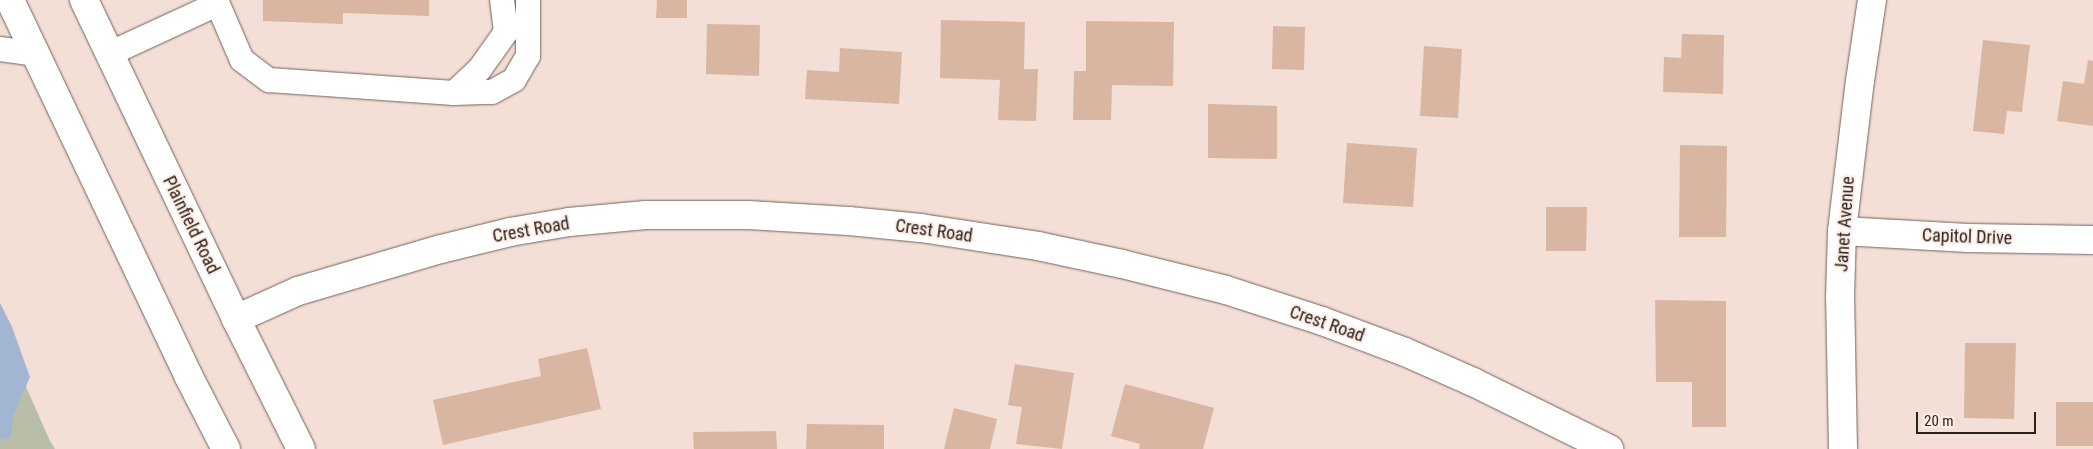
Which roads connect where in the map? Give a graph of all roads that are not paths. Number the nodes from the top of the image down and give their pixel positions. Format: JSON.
{"nodes":[{"id":1,"x":10,"y":0,"type":"edge"},
{"id":2,"x":84,"y":0,"type":"edge"},
{"id":3,"x":502,"y":0,"type":"edge"},
{"id":4,"x":528,"y":0,"type":"edge"},
{"id":5,"x":1872,"y":0,"type":"edge"},
{"id":6,"x":216,"y":2,"type":"edge"},
{"id":7,"x":0,"y":49,"type":"edge"},
{"id":8,"x":34,"y":54,"type":"junction"},
{"id":9,"x":108,"y":54,"type":"junction"},
{"id":10,"x":454,"y":93,"type":"junction"},
{"id":11,"x":1842,"y":231,"type":"junction"},
{"id":12,"x":2093,"y":240,"type":"edge"},
{"id":13,"x":236,"y":319,"type":"junction"},
{"id":14,"x":226,"y":449,"type":"edge"},
{"id":15,"x":301,"y":449,"type":"edge"},
{"id":16,"x":1609,"y":449,"type":"edge"},
{"id":17,"x":1843,"y":449,"type":"edge"}],
"edges":[{"from":1,"to":8,"type":"street"},
{"from":2,"to":9,"type":"street","name":"Plainfield Road"},
{"from":3,"to":10,"type":"lane"},
{"from":4,"to":10,"type":"lane"},
{"from":5,"to":11,"type":"street","name":"Janet Avenue"},
{"from":6,"to":9,"type":"lane"},
{"from":6,"to":10,"type":"lane"},
{"from":7,"to":8,"type":"lane"},
{"from":8,"to":14,"type":"street"},
{"from":9,"to":13,"type":"street","name":"Plainfield Road"},
{"from":11,"to":12,"type":"street","name":"Capitol Drive"},
{"from":11,"to":17,"type":"street","name":"Janet Avenue"},
{"from":13,"to":15,"type":"street","name":"Plainfield Road"},
{"from":13,"to":16,"type":"street","name":"Crest Road"}]}
